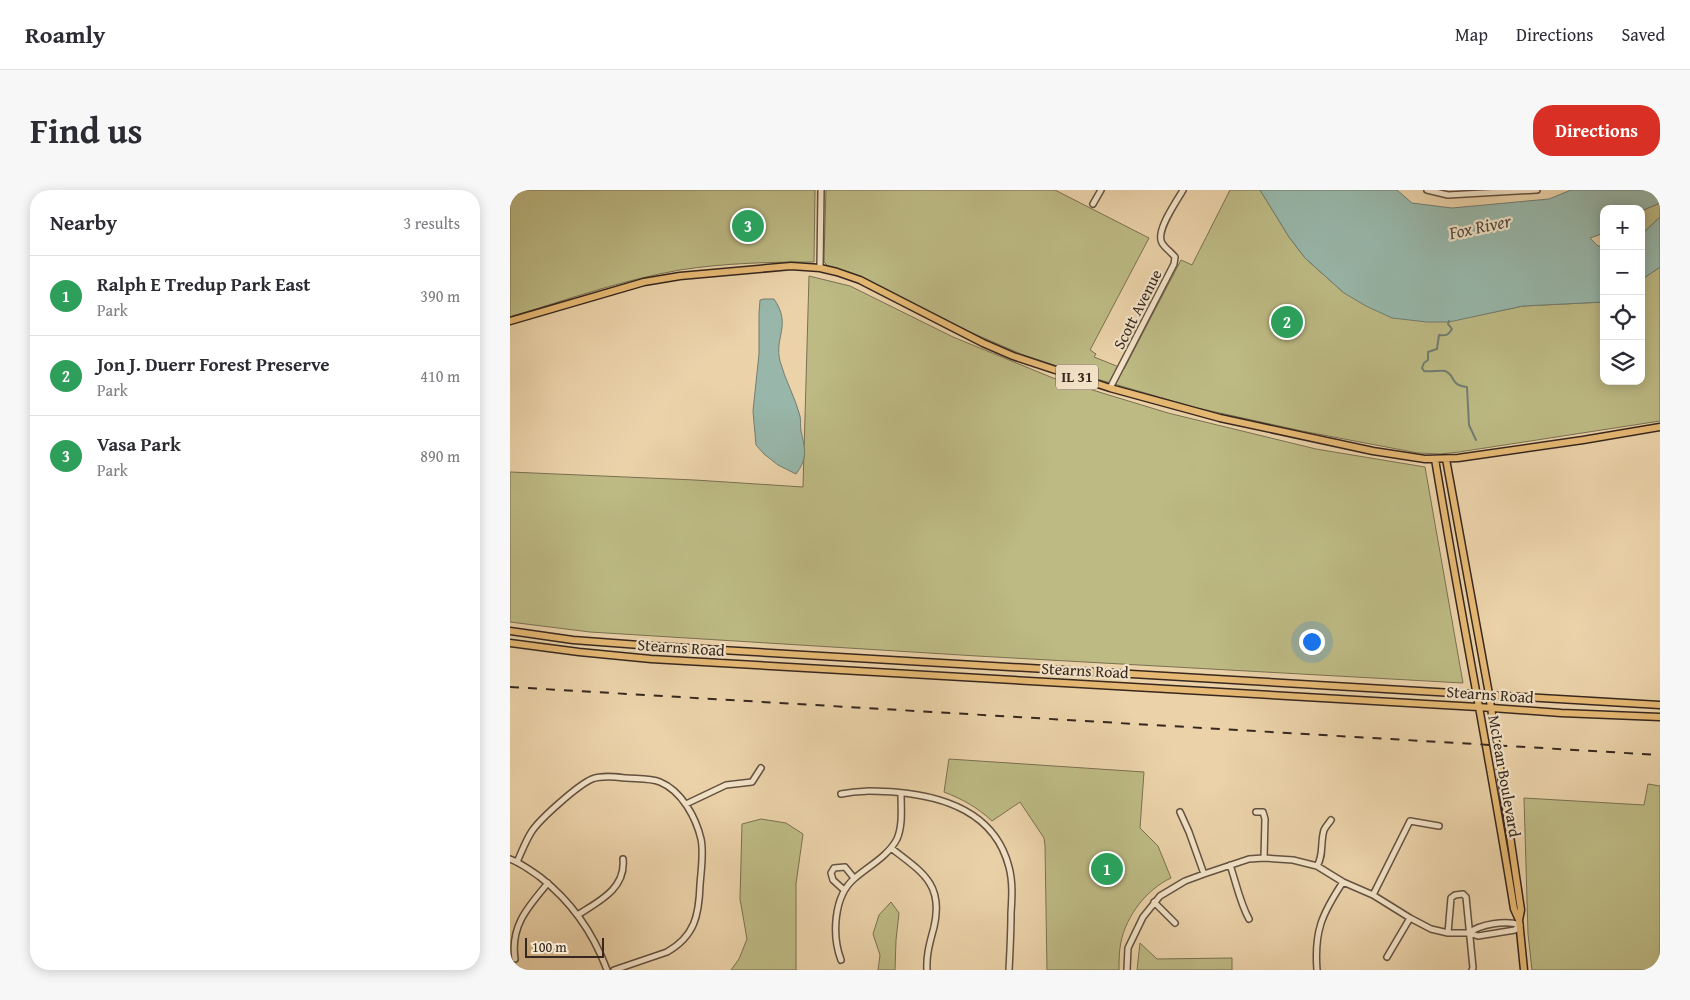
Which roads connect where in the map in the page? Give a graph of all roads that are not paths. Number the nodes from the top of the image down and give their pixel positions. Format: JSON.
{"nodes":[{"id":1,"x":821,"y":190,"type":"edge"},
{"id":2,"x":1100,"y":190,"type":"edge"},
{"id":3,"x":1183,"y":190,"type":"edge"},
{"id":4,"x":1426,"y":190,"type":"edge"},
{"id":5,"x":1537,"y":190,"type":"edge"},
{"id":6,"x":1093,"y":204,"type":"dead end"},
{"id":7,"x":820,"y":268,"type":"junction"},
{"id":8,"x":510,"y":321,"type":"edge"},
{"id":9,"x":1110,"y":388,"type":"junction"},
{"id":10,"x":1660,"y":427,"type":"edge"},
{"id":11,"x":1446,"y":459,"type":"junction"},
{"id":12,"x":1435,"y":460,"type":"junction"},
{"id":13,"x":510,"y":631,"type":"edge"},
{"id":14,"x":510,"y":642,"type":"edge"},
{"id":15,"x":1476,"y":693,"type":"junction"},
{"id":16,"x":1490,"y":694,"type":"junction"},
{"id":17,"x":1660,"y":705,"type":"edge"},
{"id":18,"x":1478,"y":707,"type":"junction"},
{"id":19,"x":1492,"y":708,"type":"junction"},
{"id":20,"x":1660,"y":717,"type":"edge"},
{"id":21,"x":761,"y":768,"type":"dead end"},
{"id":22,"x":901,"y":793,"type":"junction"},
{"id":23,"x":841,"y":794,"type":"dead end"},
{"id":24,"x":686,"y":804,"type":"junction"},
{"id":25,"x":1180,"y":812,"type":"dead end"},
{"id":26,"x":1256,"y":812,"type":"dead end"},
{"id":27,"x":1331,"y":820,"type":"dead end"},
{"id":28,"x":1438,"y":826,"type":"dead end"},
{"id":29,"x":891,"y":848,"type":"junction"},
{"id":30,"x":1264,"y":858,"type":"junction"},
{"id":31,"x":510,"y":859,"type":"edge"},
{"id":32,"x":623,"y":859,"type":"dead end"},
{"id":33,"x":517,"y":862,"type":"junction"},
{"id":34,"x":1230,"y":865,"type":"junction"},
{"id":35,"x":1317,"y":866,"type":"junction"},
{"id":36,"x":1204,"y":874,"type":"junction"},
{"id":37,"x":854,"y":878,"type":"junction"},
{"id":38,"x":1343,"y":882,"type":"junction"},
{"id":39,"x":548,"y":883,"type":"junction"},
{"id":40,"x":844,"y":890,"type":"junction"},
{"id":41,"x":1372,"y":895,"type":"junction"},
{"id":42,"x":1154,"y":902,"type":"junction"},
{"id":43,"x":578,"y":914,"type":"junction"},
{"id":44,"x":1410,"y":918,"type":"junction"},
{"id":45,"x":1249,"y":919,"type":"dead end"},
{"id":46,"x":1519,"y":922,"type":"junction"},
{"id":47,"x":1175,"y":923,"type":"dead end"},
{"id":48,"x":1448,"y":933,"type":"junction"},
{"id":49,"x":1469,"y":933,"type":"junction"},
{"id":50,"x":1387,"y":956,"type":"dead end"},
{"id":51,"x":516,"y":959,"type":"dead end"},
{"id":52,"x":841,"y":960,"type":"dead end"},
{"id":53,"x":607,"y":970,"type":"edge"},
{"id":54,"x":614,"y":970,"type":"edge"},
{"id":55,"x":927,"y":970,"type":"edge"},
{"id":56,"x":1009,"y":970,"type":"edge"},
{"id":57,"x":1127,"y":970,"type":"edge"},
{"id":58,"x":1317,"y":970,"type":"edge"},
{"id":59,"x":1472,"y":970,"type":"edge"},
{"id":60,"x":1524,"y":970,"type":"edge"}],
"edges":[{"from":1,"to":7,"type":"street"},
{"from":2,"to":6,"type":"street"},
{"from":3,"to":9,"type":"street","name":"Scott Avenue"},
{"from":4,"to":5,"type":"street"},
{"from":7,"to":8,"type":"main road","number":"IL 31"},
{"from":7,"to":9,"type":"main road","number":"IL 31"},
{"from":9,"to":12,"type":"main road","number":"IL 31"},
{"from":10,"to":11,"type":"main road","number":"IL 31"},
{"from":11,"to":12,"type":"main road","number":"IL 31"},
{"from":11,"to":16,"type":"main road","name":"McLean Boulevard"},
{"from":12,"to":15,"type":"main road","name":"McLean Boulevard"},
{"from":13,"to":15,"type":"main road","name":"Stearns Road"},
{"from":14,"to":18,"type":"main road","name":"Stearns Road"},
{"from":15,"to":16,"type":"main road","name":"Stearns Road"},
{"from":15,"to":18,"type":"main road","name":"McLean Boulevard"},
{"from":16,"to":17,"type":"main road","name":"Stearns Road"},
{"from":16,"to":19,"type":"main road","name":"McLean Boulevard"},
{"from":18,"to":19,"type":"main road","name":"Stearns Road"},
{"from":18,"to":46,"type":"main road","name":"McLean Boulevard"},
{"from":19,"to":20,"type":"main road","name":"Stearns Road"},
{"from":19,"to":46,"type":"main road","name":"McLean Boulevard"},
{"from":21,"to":24,"type":"street"},
{"from":22,"to":23,"type":"street"},
{"from":22,"to":29,"type":"street"},
{"from":22,"to":56,"type":"street"},
{"from":24,"to":33,"type":"street"},
{"from":24,"to":54,"type":"street"},
{"from":25,"to":36,"type":"street"},
{"from":26,"to":30,"type":"street"},
{"from":27,"to":35,"type":"street"},
{"from":28,"to":41,"type":"street"},
{"from":29,"to":37,"type":"street"},
{"from":29,"to":55,"type":"street"},
{"from":30,"to":34,"type":"street"},
{"from":30,"to":35,"type":"street"},
{"from":31,"to":33,"type":"street"},
{"from":32,"to":43,"type":"street"},
{"from":33,"to":39,"type":"street"},
{"from":34,"to":36,"type":"street"},
{"from":34,"to":45,"type":"street"},
{"from":35,"to":38,"type":"street"},
{"from":36,"to":42,"type":"street"},
{"from":37,"to":40,"type":"street"},
{"from":37,"to":40,"type":"street"},
{"from":38,"to":41,"type":"street"},
{"from":38,"to":58,"type":"street"},
{"from":39,"to":43,"type":"street"},
{"from":39,"to":51,"type":"street"},
{"from":40,"to":52,"type":"street"},
{"from":41,"to":44,"type":"street"},
{"from":42,"to":47,"type":"street"},
{"from":42,"to":57,"type":"street"},
{"from":43,"to":53,"type":"street"},
{"from":44,"to":48,"type":"street"},
{"from":44,"to":50,"type":"street"},
{"from":46,"to":49,"type":"street"},
{"from":46,"to":49,"type":"street"},
{"from":46,"to":60,"type":"main road","name":"McLean Boulevard"},
{"from":48,"to":49,"type":"street"},
{"from":48,"to":49,"type":"street"},
{"from":49,"to":59,"type":"street"}]}
